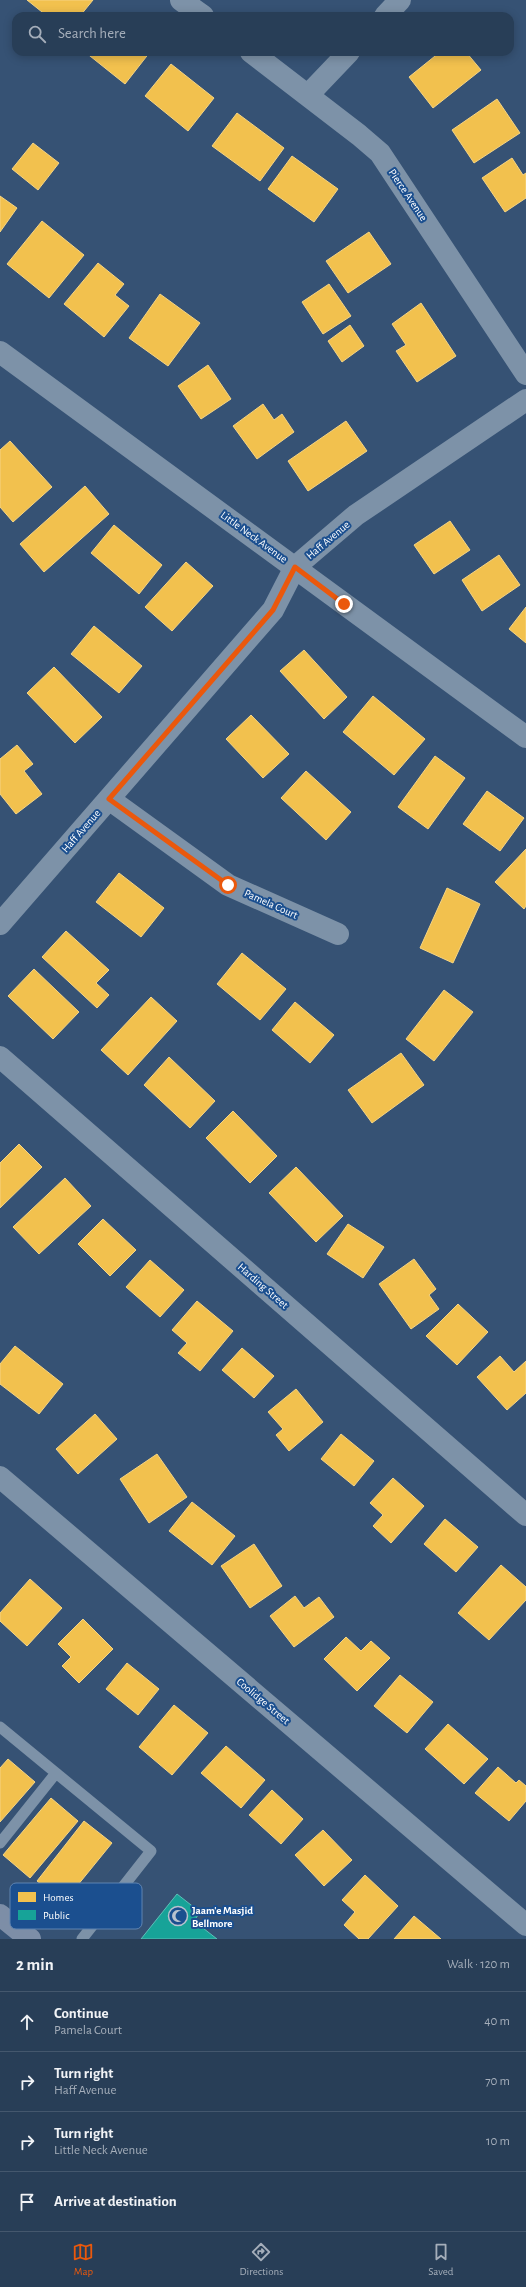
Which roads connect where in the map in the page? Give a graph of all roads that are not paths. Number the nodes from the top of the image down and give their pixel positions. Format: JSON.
{"nodes":[{"id":1,"x":181,"y":0,"type":"edge"},
{"id":2,"x":400,"y":0,"type":"edge"},
{"id":3,"x":198,"y":12,"type":"edge"},
{"id":4,"x":389,"y":12,"type":"edge"},
{"id":5,"x":256,"y":56,"type":"edge"},
{"id":6,"x":345,"y":56,"type":"edge"},
{"id":7,"x":308,"y":95,"type":"junction"},
{"id":8,"x":0,"y":352,"type":"edge"},
{"id":9,"x":526,"y":374,"type":"edge"},
{"id":10,"x":526,"y":400,"type":"edge"},
{"id":11,"x":295,"y":567,"type":"junction"},
{"id":12,"x":526,"y":737,"type":"edge"},
{"id":13,"x":109,"y":799,"type":"junction"},
{"id":14,"x":0,"y":924,"type":"edge"},
{"id":15,"x":338,"y":934,"type":"dead end"},
{"id":16,"x":0,"y":1057,"type":"edge"},
{"id":17,"x":0,"y":1477,"type":"edge"},
{"id":18,"x":526,"y":1515,"type":"edge"},
{"id":19,"x":0,"y":1727,"type":"edge"},
{"id":20,"x":56,"y":1774,"type":"junction"},
{"id":21,"x":0,"y":1843,"type":"edge"},
{"id":22,"x":126,"y":1883,"type":"edge"},
{"id":23,"x":0,"y":1915,"type":"edge"},
{"id":24,"x":10,"y":1924,"type":"edge"},
{"id":25,"x":526,"y":1925,"type":"edge"},
{"id":26,"x":16,"y":1929,"type":"edge"},
{"id":27,"x":90,"y":1929,"type":"edge"},
{"id":28,"x":26,"y":1938,"type":"edge"},
{"id":29,"x":82,"y":1939,"type":"edge"}],
"edges":[{"from":1,"to":3,"type":"street"},
{"from":2,"to":4,"type":"street"},
{"from":5,"to":7,"type":"street","name":"Pierce Avenue"},
{"from":6,"to":7,"type":"street"},
{"from":7,"to":9,"type":"street","name":"Pierce Avenue"},
{"from":8,"to":11,"type":"street","name":"Little Neck Avenue"},
{"from":10,"to":11,"type":"street","name":"Haff Avenue"},
{"from":11,"to":12,"type":"street","name":"Little Neck Avenue"},
{"from":11,"to":13,"type":"street","name":"Haff Avenue"},
{"from":13,"to":14,"type":"street","name":"Haff Avenue"},
{"from":13,"to":15,"type":"street","name":"Pamela Court"},
{"from":16,"to":18,"type":"street","name":"Harding Street"},
{"from":17,"to":25,"type":"street","name":"Coolidge Street"},
{"from":19,"to":20,"type":"lane"},
{"from":20,"to":21,"type":"lane"},
{"from":20,"to":22,"type":"lane"},
{"from":23,"to":24,"type":"main road"},
{"from":26,"to":28,"type":"main road"},
{"from":27,"to":29,"type":"lane"}]}
